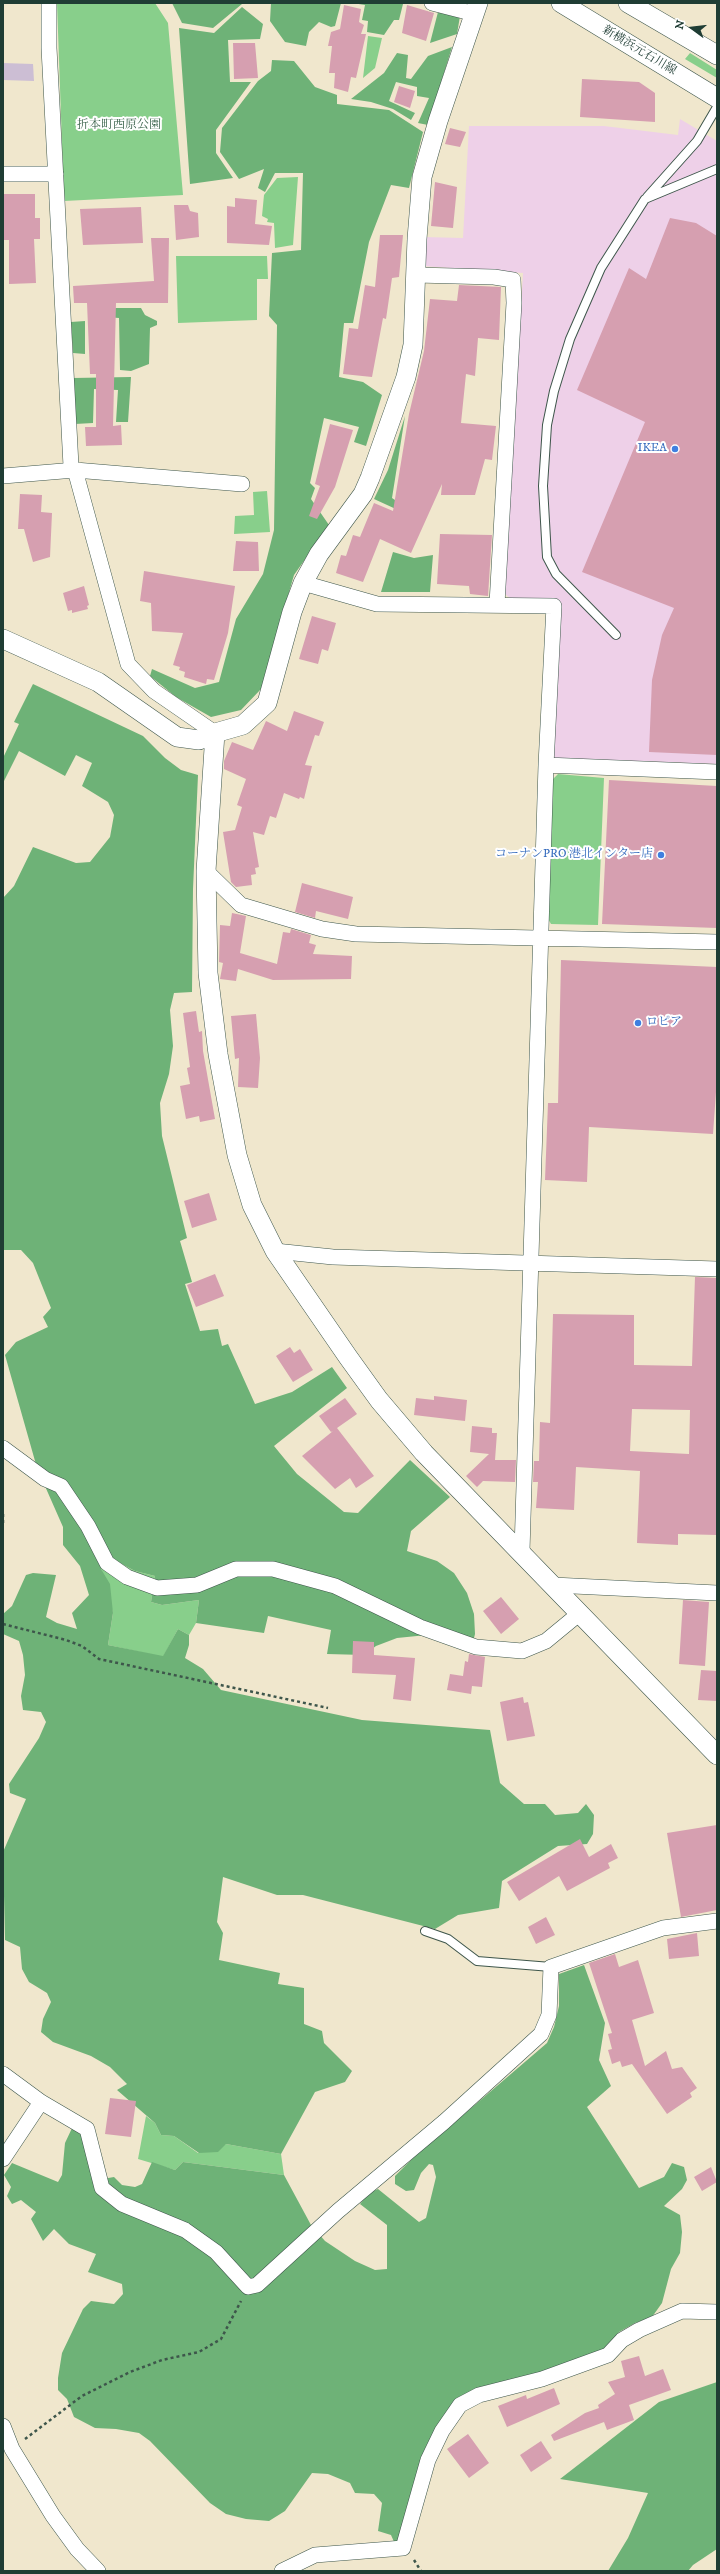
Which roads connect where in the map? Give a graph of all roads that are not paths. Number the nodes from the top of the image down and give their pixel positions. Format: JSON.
{"nodes":[{"id":1,"x":49,"y":3,"type":"edge"},
{"id":2,"x":432,"y":3,"type":"edge"},
{"id":3,"x":561,"y":3,"type":"edge"},
{"id":4,"x":628,"y":3,"type":"edge"},
{"id":5,"x":476,"y":8,"type":"edge"},
{"id":6,"x":717,"y":55,"type":"edge"},
{"id":7,"x":717,"y":98,"type":"edge"},
{"id":8,"x":717,"y":107,"type":"edge"},
{"id":9,"x":717,"y":169,"type":"edge"},
{"id":10,"x":3,"y":174,"type":"edge"},
{"id":11,"x":56,"y":174,"type":"junction"},
{"id":12,"x":645,"y":199,"type":"junction"},
{"id":13,"x":416,"y":275,"type":"junction"},
{"id":14,"x":75,"y":470,"type":"junction"},
{"id":15,"x":3,"y":476,"type":"edge"},
{"id":16,"x":242,"y":484,"type":"dead end"},
{"id":17,"x":303,"y":583,"type":"junction"},
{"id":18,"x":497,"y":604,"type":"junction"},
{"id":19,"x":616,"y":635,"type":"dead end"},
{"id":20,"x":3,"y":639,"type":"edge"},
{"id":21,"x":215,"y":733,"type":"junction"},
{"id":22,"x":546,"y":765,"type":"junction"},
{"id":23,"x":717,"y":772,"type":"edge"},
{"id":24,"x":206,"y":871,"type":"junction"},
{"id":25,"x":541,"y":939,"type":"junction"},
{"id":26,"x":717,"y":942,"type":"edge"},
{"id":27,"x":275,"y":1251,"type":"junction"},
{"id":28,"x":530,"y":1262,"type":"junction"},
{"id":29,"x":717,"y":1269,"type":"edge"},
{"id":30,"x":3,"y":1448,"type":"edge"},
{"id":31,"x":522,"y":1551,"type":"junction"},
{"id":32,"x":554,"y":1585,"type":"junction"},
{"id":33,"x":717,"y":1593,"type":"edge"},
{"id":34,"x":580,"y":1613,"type":"junction"},
{"id":35,"x":717,"y":1755,"type":"edge"},
{"id":36,"x":717,"y":1921,"type":"edge"},
{"id":37,"x":425,"y":1931,"type":"dead end"},
{"id":38,"x":551,"y":1967,"type":"junction"},
{"id":39,"x":3,"y":2074,"type":"edge"},
{"id":40,"x":41,"y":2102,"type":"junction"},
{"id":41,"x":3,"y":2159,"type":"edge"},
{"id":42,"x":717,"y":2312,"type":"edge"},
{"id":43,"x":3,"y":2426,"type":"edge"},
{"id":44,"x":98,"y":2571,"type":"edge"},
{"id":45,"x":282,"y":2571,"type":"edge"}],
"edges":[{"from":1,"to":11,"type":"street"},
{"from":2,"to":5,"type":"street"},
{"from":3,"to":7,"type":"street","name":"新横浜元石川線"},
{"from":4,"to":6,"type":"street"},
{"from":5,"to":13,"type":"street"},
{"from":8,"to":12,"type":"lane"},
{"from":9,"to":12,"type":"lane"},
{"from":10,"to":11,"type":"street"},
{"from":11,"to":14,"type":"street"},
{"from":12,"to":19,"type":"lane"},
{"from":13,"to":17,"type":"street"},
{"from":13,"to":18,"type":"street"},
{"from":14,"to":15,"type":"street"},
{"from":14,"to":16,"type":"street"},
{"from":14,"to":21,"type":"street"},
{"from":17,"to":18,"type":"street"},
{"from":17,"to":21,"type":"street"},
{"from":18,"to":22,"type":"street"},
{"from":20,"to":21,"type":"street"},
{"from":21,"to":24,"type":"street"},
{"from":22,"to":23,"type":"street"},
{"from":22,"to":25,"type":"street"},
{"from":24,"to":25,"type":"street"},
{"from":24,"to":27,"type":"street"},
{"from":25,"to":26,"type":"street"},
{"from":25,"to":28,"type":"street"},
{"from":27,"to":28,"type":"street"},
{"from":27,"to":31,"type":"street"},
{"from":28,"to":29,"type":"street"},
{"from":28,"to":31,"type":"street"},
{"from":30,"to":34,"type":"street"},
{"from":31,"to":32,"type":"street"},
{"from":32,"to":33,"type":"street"},
{"from":32,"to":34,"type":"street"},
{"from":34,"to":35,"type":"street"},
{"from":36,"to":38,"type":"street"},
{"from":37,"to":38,"type":"lane"},
{"from":38,"to":40,"type":"street"},
{"from":39,"to":40,"type":"street"},
{"from":40,"to":41,"type":"street"},
{"from":42,"to":45,"type":"street"},
{"from":43,"to":44,"type":"street"}]}
